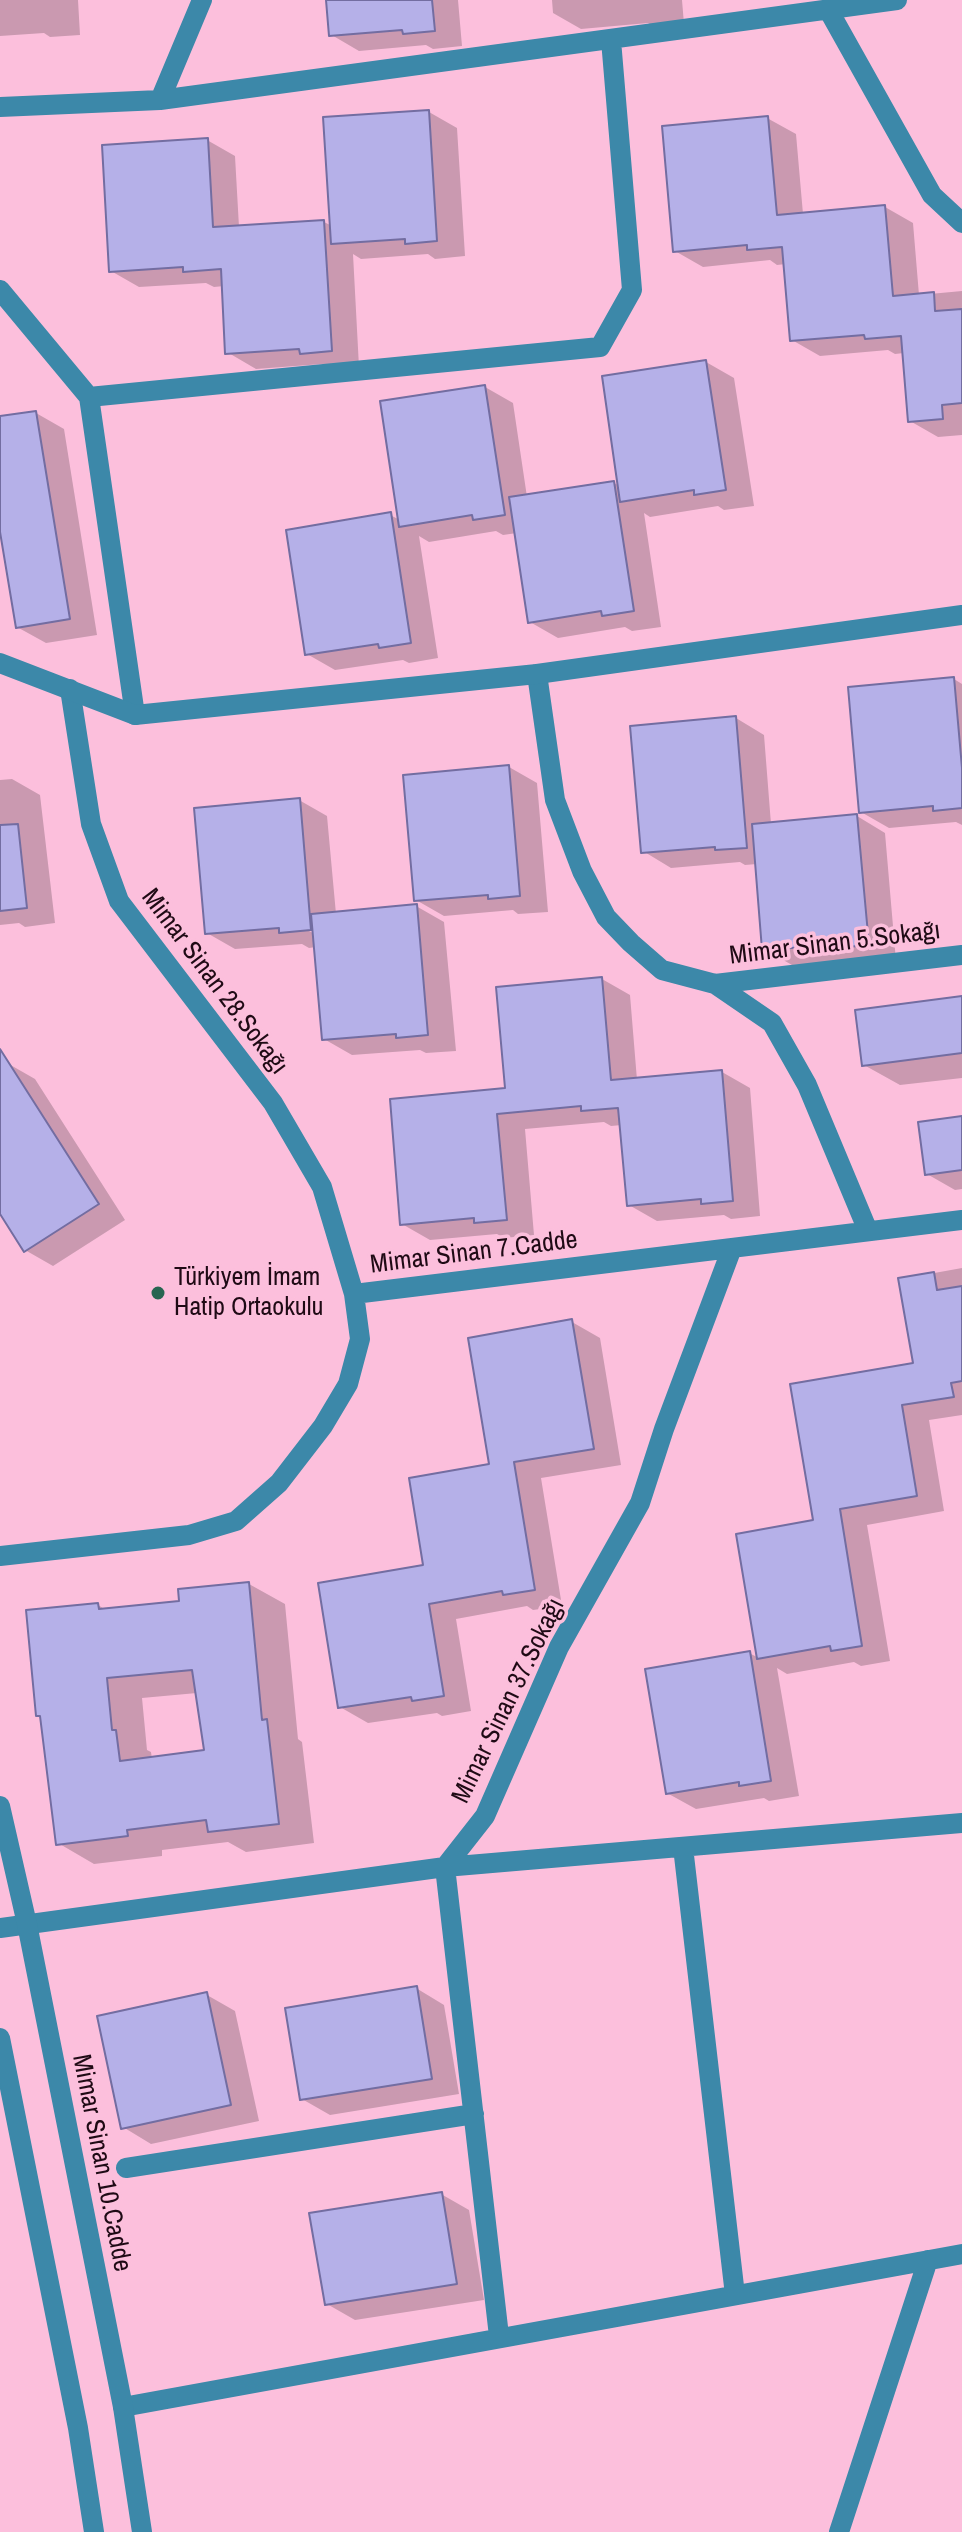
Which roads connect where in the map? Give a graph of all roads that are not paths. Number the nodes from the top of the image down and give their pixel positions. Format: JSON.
{"nodes":[{"id":1,"x":202,"y":0,"type":"edge"},
{"id":2,"x":897,"y":0,"type":"edge"},
{"id":3,"x":829,"y":11,"type":"junction"},
{"id":4,"x":611,"y":40,"type":"junction"},
{"id":5,"x":160,"y":100,"type":"junction"},
{"id":6,"x":0,"y":107,"type":"edge"},
{"id":7,"x":962,"y":223,"type":"edge"},
{"id":8,"x":0,"y":290,"type":"edge"},
{"id":9,"x":89,"y":397,"type":"junction"},
{"id":10,"x":962,"y":615,"type":"edge"},
{"id":11,"x":0,"y":663,"type":"edge"},
{"id":12,"x":537,"y":674,"type":"junction"},
{"id":13,"x":70,"y":689,"type":"junction"},
{"id":14,"x":135,"y":715,"type":"junction"},
{"id":15,"x":962,"y":955,"type":"edge"},
{"id":16,"x":715,"y":984,"type":"junction"},
{"id":17,"x":962,"y":1220,"type":"edge"},
{"id":18,"x":868,"y":1231,"type":"junction"},
{"id":19,"x":732,"y":1248,"type":"junction"},
{"id":20,"x":354,"y":1294,"type":"junction"},
{"id":21,"x":0,"y":1556,"type":"edge"},
{"id":22,"x":0,"y":1806,"type":"edge"},
{"id":23,"x":962,"y":1823,"type":"edge"},
{"id":24,"x":683,"y":1847,"type":"junction"},
{"id":25,"x":445,"y":1867,"type":"junction"},
{"id":26,"x":27,"y":1924,"type":"junction"},
{"id":27,"x":0,"y":1928,"type":"edge"},
{"id":28,"x":0,"y":2038,"type":"edge"},
{"id":29,"x":474,"y":2114,"type":"junction"},
{"id":30,"x":126,"y":2168,"type":"dead end"},
{"id":31,"x":962,"y":2254,"type":"edge"},
{"id":32,"x":928,"y":2260,"type":"junction"},
{"id":33,"x":735,"y":2295,"type":"junction"},
{"id":34,"x":499,"y":2336,"type":"junction"},
{"id":35,"x":123,"y":2407,"type":"junction"},
{"id":36,"x":94,"y":2532,"type":"edge"},
{"id":37,"x":142,"y":2532,"type":"edge"},
{"id":38,"x":839,"y":2532,"type":"edge"}],
"edges":[{"from":1,"to":5,"type":"street"},
{"from":2,"to":3,"type":"street"},
{"from":3,"to":4,"type":"street"},
{"from":3,"to":7,"type":"street"},
{"from":4,"to":5,"type":"street"},
{"from":4,"to":9,"type":"street"},
{"from":5,"to":6,"type":"street"},
{"from":8,"to":9,"type":"street"},
{"from":9,"to":14,"type":"street"},
{"from":10,"to":12,"type":"street"},
{"from":11,"to":13,"type":"street"},
{"from":12,"to":14,"type":"street"},
{"from":12,"to":16,"type":"street"},
{"from":13,"to":14,"type":"street"},
{"from":13,"to":20,"type":"street","name":"Mimar Sinan 28.Sokağı"},
{"from":15,"to":16,"type":"street","name":"Mimar Sinan 5.Sokağı"},
{"from":16,"to":18,"type":"street"},
{"from":17,"to":18,"type":"street","name":"Mimar Sinan 7.Cadde"},
{"from":18,"to":19,"type":"street","name":"Mimar Sinan 7.Cadde"},
{"from":19,"to":20,"type":"street","name":"Mimar Sinan 7.Cadde"},
{"from":19,"to":25,"type":"street","name":"Mimar Sinan 37.Sokağı"},
{"from":20,"to":21,"type":"street","name":"Mimar Sinan 7.Cadde"},
{"from":22,"to":26,"type":"street","name":"Mimar Sinan 10.Cadde"},
{"from":23,"to":24,"type":"street"},
{"from":24,"to":25,"type":"street"},
{"from":24,"to":33,"type":"street"},
{"from":25,"to":26,"type":"street"},
{"from":25,"to":29,"type":"street"},
{"from":26,"to":27,"type":"street"},
{"from":26,"to":35,"type":"street","name":"Mimar Sinan 10.Cadde"},
{"from":28,"to":36,"type":"street"},
{"from":29,"to":30,"type":"street"},
{"from":29,"to":34,"type":"street"},
{"from":31,"to":32,"type":"street"},
{"from":32,"to":33,"type":"street"},
{"from":32,"to":38,"type":"street"},
{"from":33,"to":34,"type":"street"},
{"from":34,"to":35,"type":"street"},
{"from":35,"to":37,"type":"street","name":"Mimar Sinan 10.Cadde"}]}
